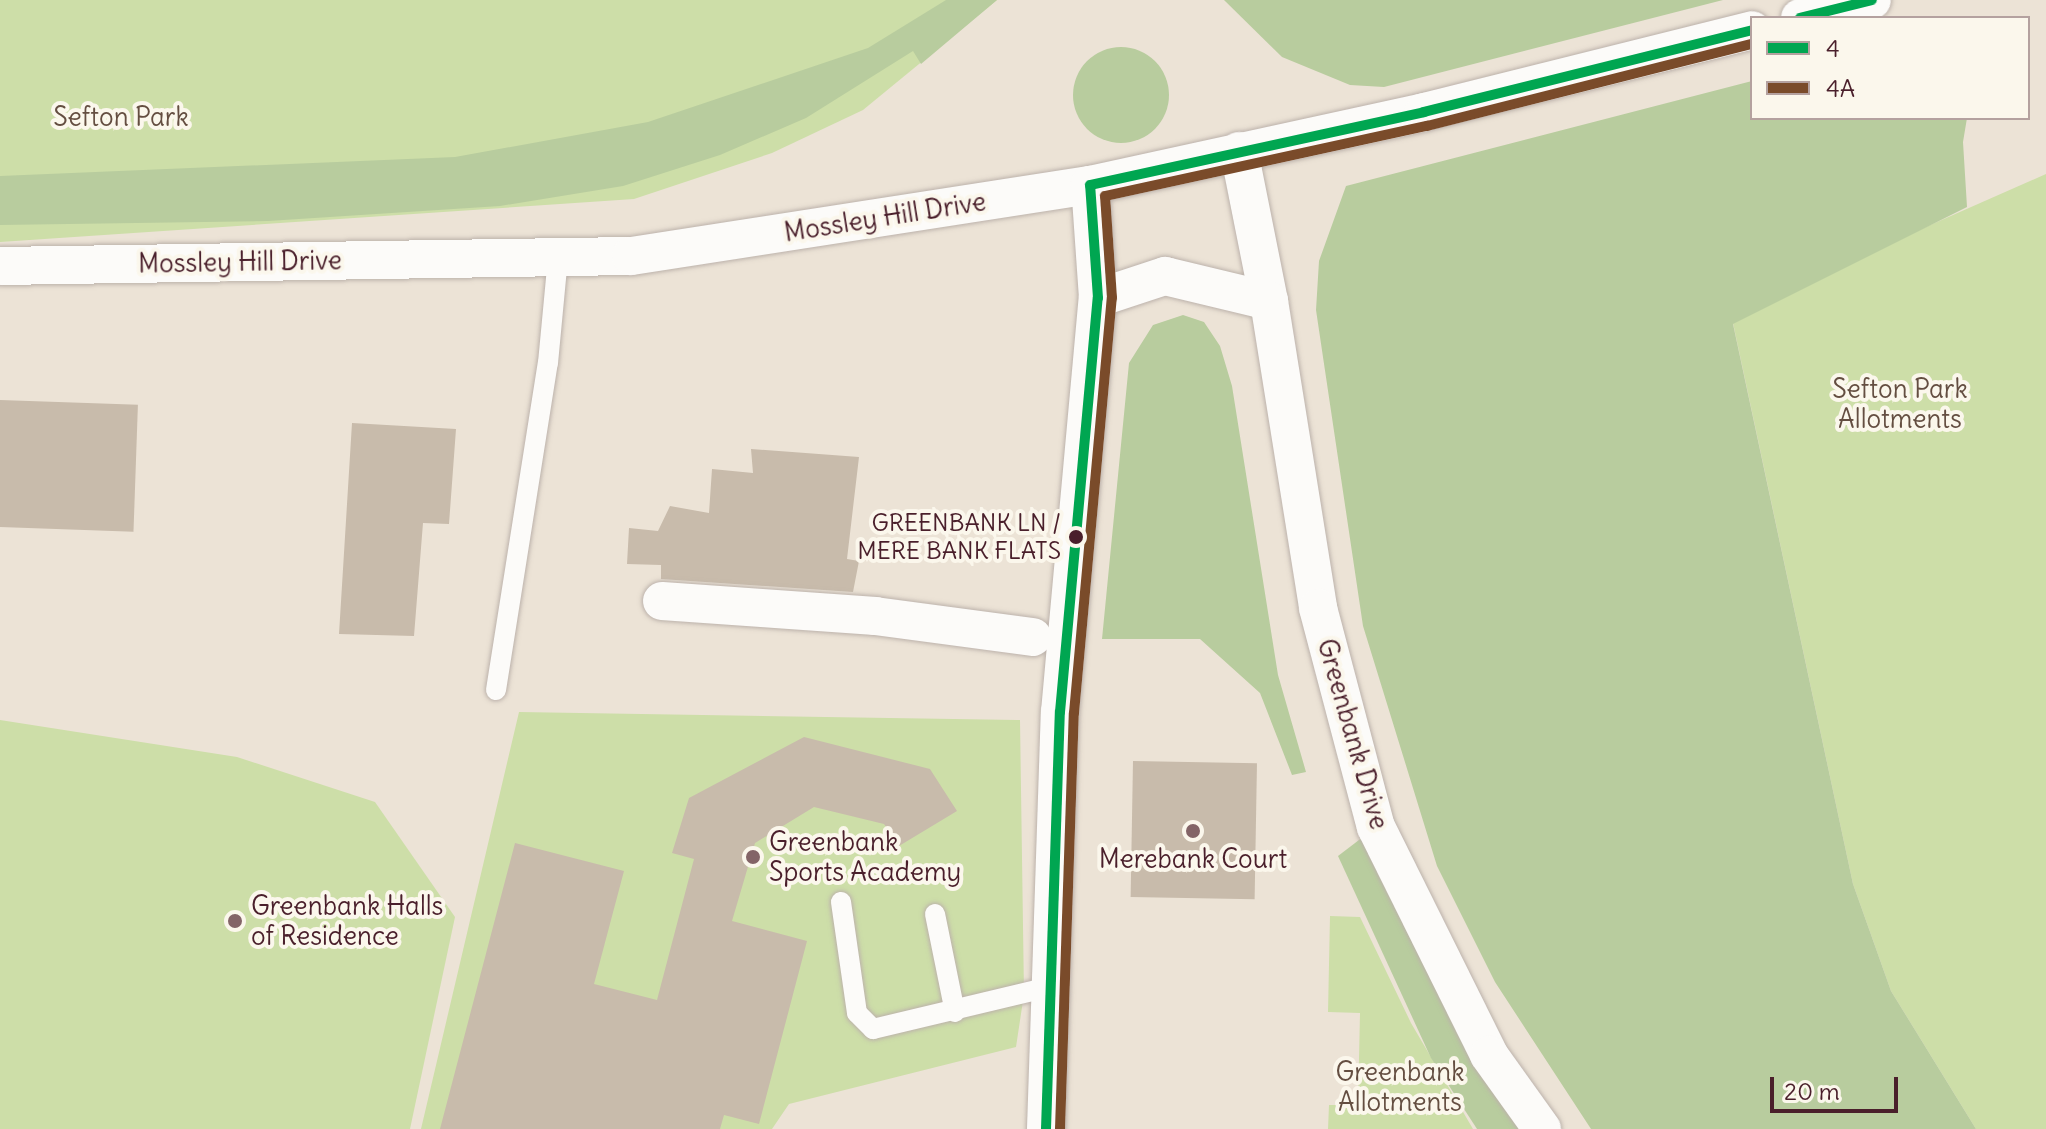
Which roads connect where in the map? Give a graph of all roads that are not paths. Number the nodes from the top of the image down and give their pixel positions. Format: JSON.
{"nodes":[{"id":1,"x":1872,"y":0,"type":"edge"},
{"id":2,"x":1808,"y":16,"type":"edge"},
{"id":3,"x":1750,"y":30,"type":"edge"},
{"id":4,"x":1239,"y":151,"type":"junction"},
{"id":5,"x":1090,"y":185,"type":"junction"},
{"id":6,"x":558,"y":257,"type":"junction"},
{"id":7,"x":0,"y":266,"type":"edge"},
{"id":8,"x":1098,"y":298,"type":"junction"},
{"id":9,"x":1269,"y":301,"type":"junction"},
{"id":10,"x":662,"y":601,"type":"dead end"},
{"id":11,"x":1033,"y":637,"type":"joint"},
{"id":12,"x":1071,"y":642,"type":"junction"},
{"id":13,"x":496,"y":690,"type":"dead end"},
{"id":14,"x":841,"y":902,"type":"dead end"},
{"id":15,"x":935,"y":914,"type":"dead end"},
{"id":16,"x":1049,"y":987,"type":"junction"},
{"id":17,"x":955,"y":1012,"type":"junction"},
{"id":18,"x":1046,"y":1129,"type":"edge"},
{"id":19,"x":1542,"y":1129,"type":"edge"}],
"edges":[{"from":1,"to":2,"type":"street"},
{"from":3,"to":4,"type":"street","name":"Mossley Hill Drive"},
{"from":4,"to":5,"type":"street","name":"Mossley Hill Drive"},
{"from":4,"to":9,"type":"street","name":"Greenbank Drive"},
{"from":5,"to":6,"type":"street","name":"Mossley Hill Drive"},
{"from":5,"to":8,"type":"street"},
{"from":6,"to":7,"type":"street","name":"Mossley Hill Drive"},
{"from":6,"to":13,"type":"lane"},
{"from":8,"to":9,"type":"street"},
{"from":8,"to":12,"type":"street"},
{"from":9,"to":19,"type":"street","name":"Greenbank Drive"},
{"from":10,"to":11,"type":"street"},
{"from":11,"to":12,"type":"lane"},
{"from":12,"to":16,"type":"street"},
{"from":14,"to":17,"type":"lane"},
{"from":15,"to":17,"type":"lane"},
{"from":16,"to":17,"type":"lane"},
{"from":16,"to":18,"type":"street"}]}
